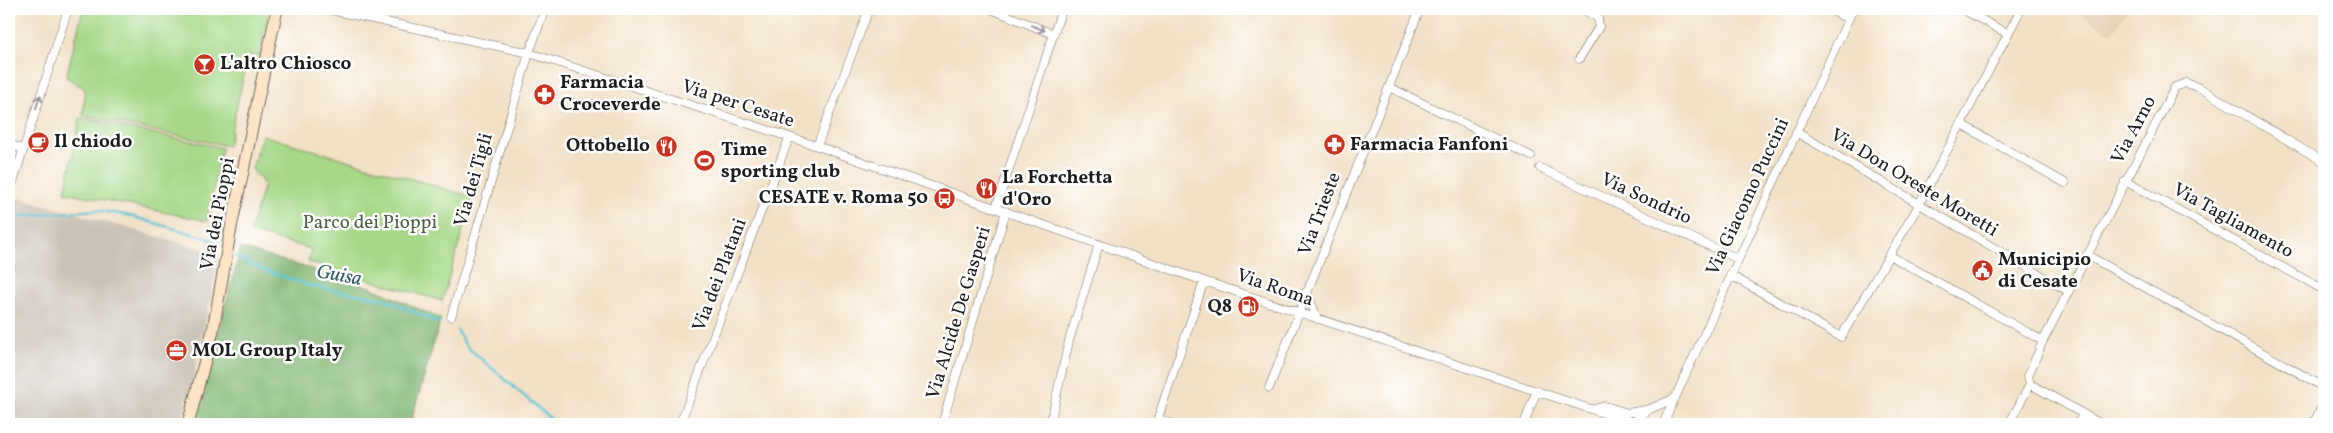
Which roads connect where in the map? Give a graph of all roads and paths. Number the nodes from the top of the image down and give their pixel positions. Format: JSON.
{"nodes":[{"id":1,"x":68,"y":9,"type":"edge"},
{"id":2,"x":277,"y":9,"type":"edge"},
{"id":3,"x":326,"y":9,"type":"edge"},
{"id":4,"x":376,"y":9,"type":"edge"},
{"id":5,"x":545,"y":9,"type":"edge"},
{"id":6,"x":869,"y":9,"type":"edge"},
{"id":7,"x":991,"y":9,"type":"edge"},
{"id":8,"x":1062,"y":9,"type":"edge"},
{"id":9,"x":1420,"y":9,"type":"edge"},
{"id":10,"x":1583,"y":9,"type":"edge"},
{"id":11,"x":1828,"y":9,"type":"edge"},
{"id":12,"x":1853,"y":9,"type":"edge"},
{"id":13,"x":1962,"y":9,"type":"edge"},
{"id":14,"x":2021,"y":9,"type":"edge"},
{"id":15,"x":373,"y":19,"type":"junction"},
{"id":16,"x":1848,"y":19,"type":"junction"},
{"id":17,"x":1053,"y":34,"type":"junction"},
{"id":18,"x":2008,"y":34,"type":"junction"},
{"id":19,"x":529,"y":53,"type":"junction"},
{"id":20,"x":1579,"y":59,"type":"dead end"},
{"id":21,"x":1389,"y":87,"type":"junction"},
{"id":22,"x":1961,"y":124,"type":"junction"},
{"id":23,"x":1796,"y":132,"type":"junction"},
{"id":24,"x":789,"y":138,"type":"junction"},
{"id":25,"x":9,"y":144,"type":"edge"},
{"id":26,"x":817,"y":146,"type":"junction"},
{"id":27,"x":23,"y":149,"type":"junction"},
{"id":28,"x":1531,"y":156,"type":"dead end"},
{"id":29,"x":2324,"y":162,"type":"edge"},
{"id":30,"x":1540,"y":168,"type":"dead end"},
{"id":31,"x":905,"y":177,"type":"joint"},
{"id":32,"x":2125,"y":181,"type":"junction"},
{"id":33,"x":2065,"y":182,"type":"dead end"},
{"id":34,"x":9,"y":194,"type":"edge"},
{"id":35,"x":1918,"y":205,"type":"junction"},
{"id":36,"x":996,"y":208,"type":"junction"},
{"id":37,"x":1006,"y":211,"type":"junction"},
{"id":38,"x":1099,"y":244,"type":"junction"},
{"id":39,"x":2087,"y":255,"type":"junction"},
{"id":40,"x":1889,"y":256,"type":"junction"},
{"id":41,"x":1738,"y":259,"type":"junction"},
{"id":42,"x":1730,"y":276,"type":"junction"},
{"id":43,"x":1204,"y":281,"type":"junction"},
{"id":44,"x":2324,"y":290,"type":"edge"},
{"id":45,"x":2068,"y":291,"type":"junction"},
{"id":46,"x":1307,"y":292,"type":"junction"},
{"id":47,"x":1299,"y":312,"type":"junction"},
{"id":48,"x":451,"y":317,"type":"dead end"},
{"id":49,"x":1318,"y":319,"type":"junction"},
{"id":50,"x":2043,"y":341,"type":"junction"},
{"id":51,"x":2030,"y":384,"type":"junction"},
{"id":52,"x":2324,"y":387,"type":"edge"},
{"id":53,"x":1269,"y":388,"type":"dead end"},
{"id":54,"x":1537,"y":390,"type":"junction"},
{"id":55,"x":1673,"y":399,"type":"junction"},
{"id":56,"x":2324,"y":403,"type":"edge"},
{"id":57,"x":1594,"y":409,"type":"junction"},
{"id":58,"x":1650,"y":409,"type":"junction"},
{"id":59,"x":2083,"y":414,"type":"junction"},
{"id":60,"x":1157,"y":422,"type":"edge"},
{"id":61,"x":188,"y":424,"type":"edge"},
{"id":62,"x":680,"y":424,"type":"edge"},
{"id":63,"x":942,"y":424,"type":"edge"},
{"id":64,"x":1050,"y":424,"type":"edge"},
{"id":65,"x":1172,"y":424,"type":"edge"},
{"id":66,"x":1524,"y":424,"type":"edge"},
{"id":67,"x":1634,"y":424,"type":"edge"},
{"id":68,"x":1662,"y":424,"type":"edge"},
{"id":69,"x":2009,"y":424,"type":"edge"},
{"id":70,"x":2078,"y":424,"type":"edge"},
{"id":71,"x":2101,"y":424,"type":"edge"},
{"id":72,"x":2313,"y":424,"type":"edge"}],
"edges":[{"from":27,"to":1,"type":"street","one_way":true},
{"from":2,"to":61,"type":"street","name":"Via dei Pioppi"},
{"from":3,"to":15,"type":"street","name":"Via per Cesate"},
{"from":4,"to":15,"type":"street"},
{"from":5,"to":19,"type":"street","name":"Via dei Tigli"},
{"from":6,"to":26,"type":"street"},
{"from":7,"to":17,"type":"street","one_way":true},
{"from":8,"to":17,"type":"street"},
{"from":9,"to":21,"type":"street","name":"Via Trieste"},
{"from":10,"to":20,"type":"street"},
{"from":11,"to":16,"type":"street"},
{"from":12,"to":16,"type":"street","name":"Via Giacomo Puccini"},
{"from":13,"to":18,"type":"street"},
{"from":14,"to":18,"type":"street"},
{"from":15,"to":19,"type":"street","name":"Via per Cesate"},
{"from":16,"to":23,"type":"street","name":"Via Giacomo Puccini"},
{"from":17,"to":36,"type":"street"},
{"from":18,"to":22,"type":"street"},
{"from":19,"to":24,"type":"street","name":"Via per Cesate"},
{"from":19,"to":48,"type":"street","name":"Via dei Tigli"},
{"from":21,"to":28,"type":"street"},
{"from":21,"to":46,"type":"street","name":"Via Trieste"},
{"from":22,"to":33,"type":"street"},
{"from":22,"to":35,"type":"street"},
{"from":23,"to":35,"type":"street","name":"Via Don Oreste Moretti"},
{"from":23,"to":41,"type":"street","name":"Via Giacomo Puccini"},
{"from":24,"to":26,"type":"street","name":"Via per Cesate"},
{"from":24,"to":62,"type":"street","name":"Via dei Platani"},
{"from":25,"to":27,"type":"street"},
{"from":26,"to":31,"type":"street","name":"Via per Cesate"},
{"from":27,"to":34,"type":"street"},
{"from":29,"to":32,"type":"street","name":"Via Arno"},
{"from":30,"to":41,"type":"street","name":"Via Sondrio"},
{"from":31,"to":36,"type":"street","name":"Via Roma"},
{"from":32,"to":39,"type":"street","name":"Via Arno"},
{"from":32,"to":44,"type":"street","name":"Via Tagliamento"},
{"from":35,"to":40,"type":"street"},
{"from":35,"to":45,"type":"street","name":"Via Don Oreste Moretti"},
{"from":36,"to":37,"type":"street","name":"Via Roma"},
{"from":37,"to":38,"type":"street","name":"Via Roma"},
{"from":37,"to":63,"type":"street","name":"Via Alcide De Gasperi"},
{"from":38,"to":43,"type":"street","name":"Via Roma"},
{"from":38,"to":64,"type":"street"},
{"from":39,"to":45,"type":"street","name":"Via Arno"},
{"from":39,"to":52,"type":"street"},
{"from":40,"to":42,"type":"street"},
{"from":40,"to":50,"type":"street"},
{"from":41,"to":42,"type":"street","name":"Via Giacomo Puccini"},
{"from":42,"to":55,"type":"street","name":"Via Giacomo Puccini"},
{"from":43,"to":47,"type":"street","name":"Via Roma"},
{"from":43,"to":60,"type":"street"},
{"from":45,"to":50,"type":"street","name":"Via Arno"},
{"from":46,"to":47,"type":"street","name":"Via Trieste"},
{"from":46,"to":49,"type":"street"},
{"from":47,"to":49,"type":"street","name":"Via Roma"},
{"from":47,"to":53,"type":"street","name":"Via Trieste"},
{"from":49,"to":54,"type":"street","name":"Via Roma"},
{"from":50,"to":51,"type":"street","name":"Via Arno"},
{"from":51,"to":59,"type":"street"},
{"from":51,"to":69,"type":"street","name":"Via Arno"},
{"from":54,"to":57,"type":"street","name":"Via Roma"},
{"from":54,"to":66,"type":"street"},
{"from":55,"to":58,"type":"street"},
{"from":55,"to":68,"type":"street","name":"Via Giacomo Puccini"},
{"from":56,"to":72,"type":"street"},
{"from":57,"to":58,"type":"street"},
{"from":57,"to":67,"type":"street","name":"Via Roma"},
{"from":58,"to":67,"type":"street"},
{"from":59,"to":70,"type":"street"},
{"from":59,"to":71,"type":"street"},
{"from":60,"to":65,"type":"street"}]}
